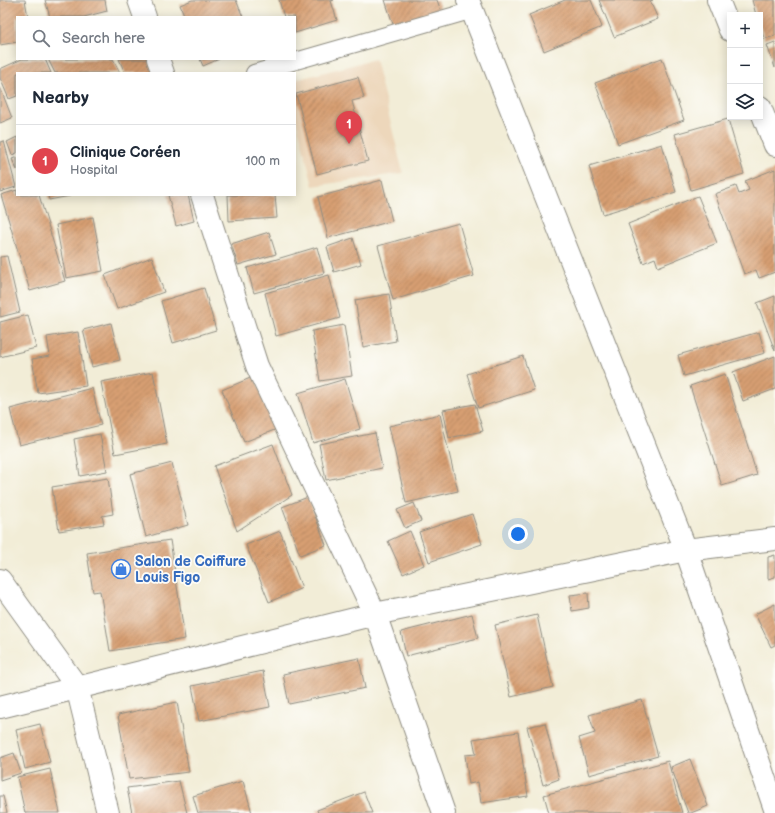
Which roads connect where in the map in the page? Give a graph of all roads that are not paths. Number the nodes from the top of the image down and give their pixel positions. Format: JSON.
{"nodes":[{"id":1,"x":139,"y":0,"type":"edge"},
{"id":2,"x":718,"y":0,"type":"edge"},
{"id":3,"x":471,"y":5,"type":"edge"},
{"id":4,"x":145,"y":16,"type":"edge"},
{"id":5,"x":727,"y":22,"type":"edge"},
{"id":6,"x":158,"y":60,"type":"edge"},
{"id":7,"x":295,"y":60,"type":"edge"},
{"id":8,"x":296,"y":60,"type":"edge"},
{"id":9,"x":163,"y":72,"type":"edge"},
{"id":10,"x":257,"y":72,"type":"edge"},
{"id":11,"x":763,"y":115,"type":"edge"},
{"id":12,"x":775,"y":145,"type":"edge"},
{"id":13,"x":202,"y":196,"type":"edge"},
{"id":14,"x":775,"y":538,"type":"edge"},
{"id":15,"x":686,"y":550,"type":"junction"},
{"id":16,"x":0,"y":580,"type":"edge"},
{"id":17,"x":375,"y":614,"type":"junction"},
{"id":18,"x":77,"y":687,"type":"junction"},
{"id":19,"x":0,"y":707,"type":"edge"},
{"id":20,"x":775,"y":808,"type":"edge"},
{"id":21,"x":108,"y":813,"type":"edge"},
{"id":22,"x":444,"y":813,"type":"edge"}],
"edges":[{"from":1,"to":4,"type":"street"},
{"from":2,"to":5,"type":"street"},
{"from":3,"to":8,"type":"lane"},
{"from":3,"to":15,"type":"street"},
{"from":6,"to":9,"type":"street"},
{"from":7,"to":10,"type":"lane"},
{"from":11,"to":12,"type":"street"},
{"from":13,"to":17,"type":"street"},
{"from":14,"to":15,"type":"street"},
{"from":15,"to":17,"type":"street"},
{"from":15,"to":20,"type":"street"},
{"from":16,"to":18,"type":"street"},
{"from":17,"to":18,"type":"street"},
{"from":17,"to":22,"type":"street"},
{"from":18,"to":19,"type":"street"},
{"from":18,"to":21,"type":"street"}]}
